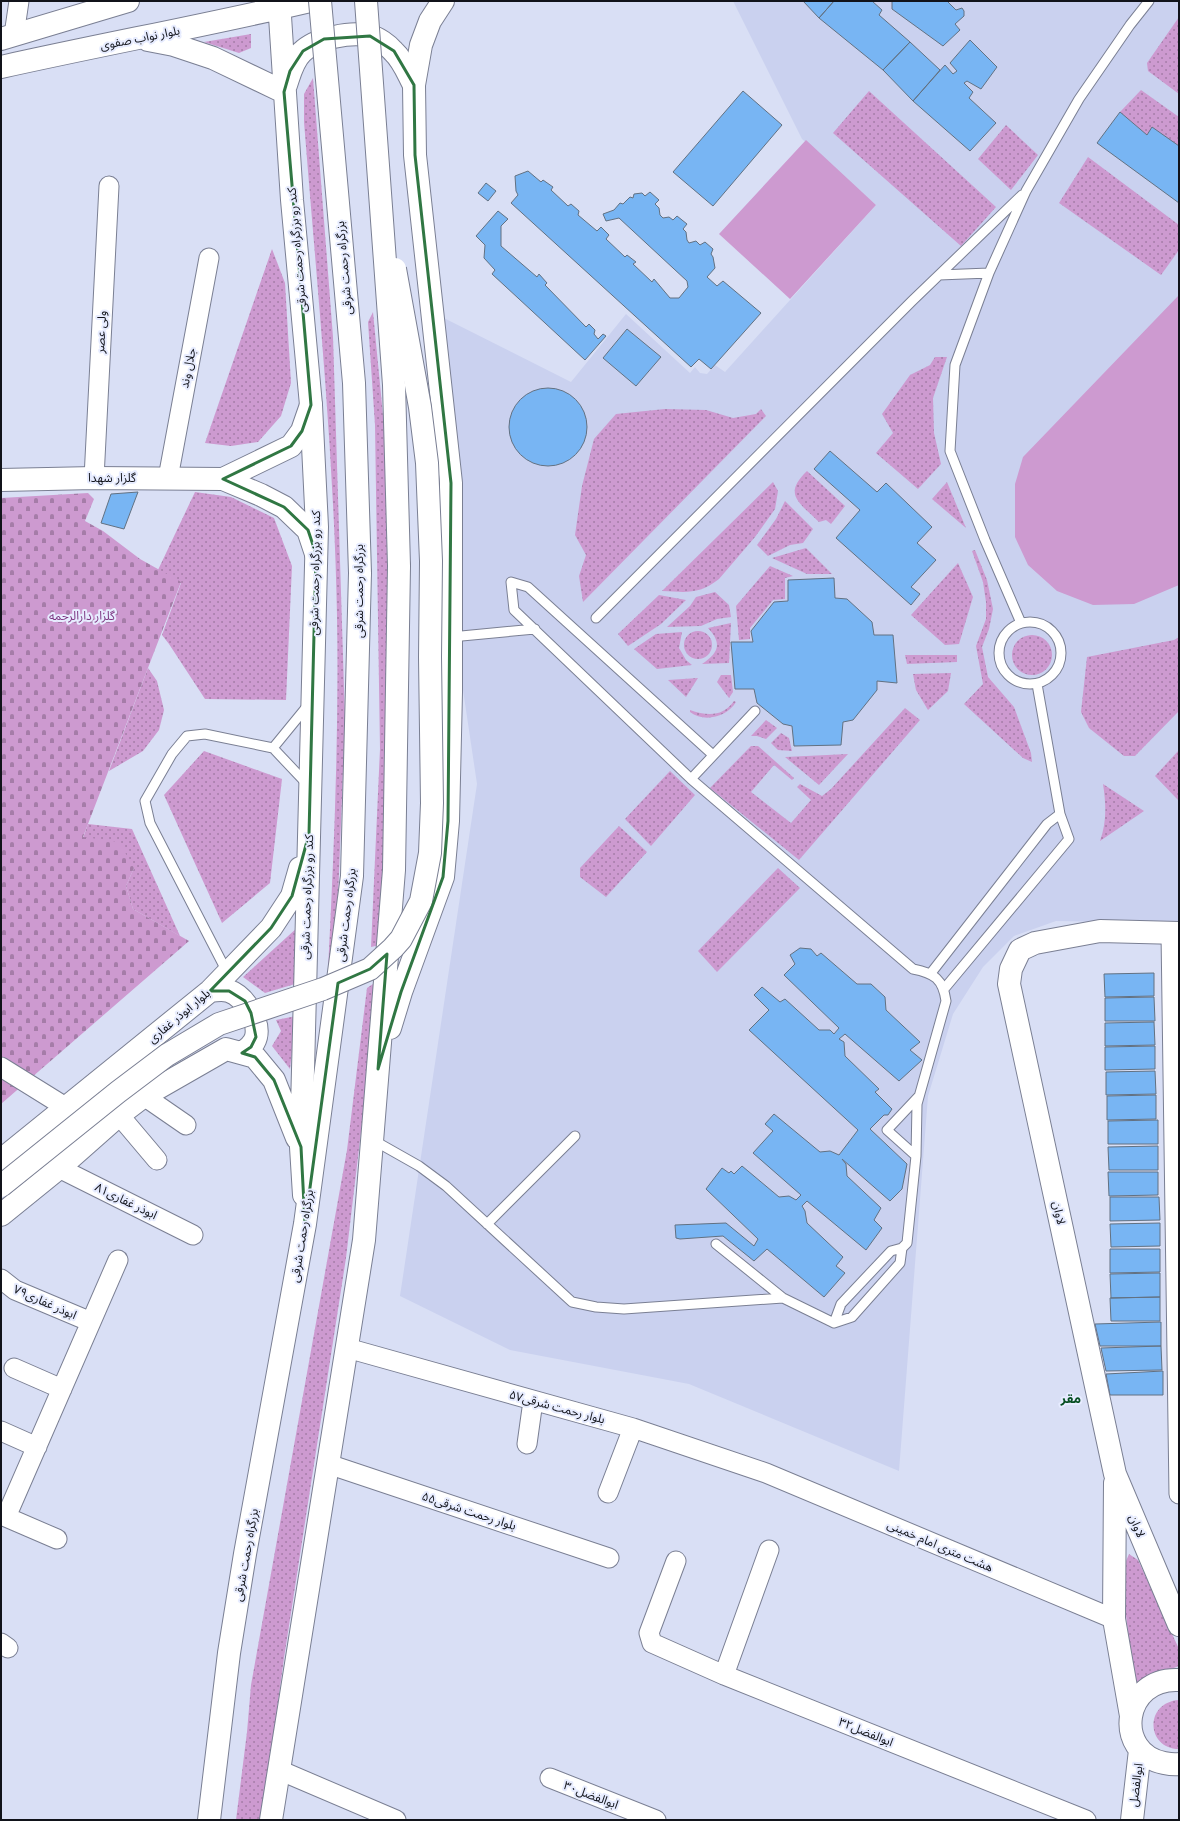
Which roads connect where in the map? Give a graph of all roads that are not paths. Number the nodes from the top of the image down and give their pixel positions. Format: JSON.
{"nodes":[{"id":1,"x":19,"y":1,"type":"edge"},
{"id":2,"x":128,"y":1,"type":"edge"},
{"id":3,"x":310,"y":1,"type":"edge"},
{"id":4,"x":320,"y":1,"type":"edge"},
{"id":5,"x":366,"y":1,"type":"edge"},
{"id":6,"x":443,"y":1,"type":"edge"},
{"id":7,"x":1149,"y":1,"type":"edge"},
{"id":8,"x":279,"y":5,"type":"edge"},
{"id":9,"x":7,"y":37,"type":"edge"},
{"id":10,"x":141,"y":39,"type":"junction"},
{"id":11,"x":1,"y":67,"type":"edge"},
{"id":12,"x":414,"y":85,"type":"junction"},
{"id":13,"x":284,"y":92,"type":"junction"},
{"id":14,"x":109,"y":186,"type":"dead end"},
{"id":15,"x":379,"y":191,"type":"junction"},
{"id":16,"x":1026,"y":191,"type":"junction"},
{"id":17,"x":209,"y":258,"type":"dead end"},
{"id":18,"x":989,"y":273,"type":"junction"},
{"id":19,"x":939,"y":275,"type":"junction"},
{"id":20,"x":311,"y":405,"type":"junction"},
{"id":21,"x":94,"y":478,"type":"junction"},
{"id":22,"x":168,"y":478,"type":"junction"},
{"id":23,"x":1,"y":480,"type":"edge"},
{"id":24,"x":223,"y":480,"type":"junction"},
{"id":25,"x":316,"y":554,"type":"junction"},
{"id":26,"x":596,"y":618,"type":"dead end"},
{"id":27,"x":1021,"y":623,"type":"junction"},
{"id":28,"x":534,"y":629,"type":"junction"},
{"id":29,"x":451,"y":636,"type":"junction"},
{"id":30,"x":1037,"y":684,"type":"junction"},
{"id":31,"x":312,"y":700,"type":"junction"},
{"id":32,"x":754,"y":711,"type":"dead end"},
{"id":33,"x":273,"y":748,"type":"junction"},
{"id":34,"x":713,"y":755,"type":"junction"},
{"id":35,"x":691,"y":779,"type":"junction"},
{"id":36,"x":310,"y":787,"type":"junction"},
{"id":37,"x":1060,"y":814,"type":"junction"},
{"id":38,"x":309,"y":834,"type":"junction"},
{"id":39,"x":1175,"y":933,"type":"edge"},
{"id":40,"x":228,"y":972,"type":"junction"},
{"id":41,"x":931,"y":973,"type":"junction"},
{"id":42,"x":944,"y":989,"type":"junction"},
{"id":43,"x":210,"y":991,"type":"junction"},
{"id":44,"x":242,"y":1053,"type":"junction"},
{"id":45,"x":1,"y":1066,"type":"edge"},
{"id":46,"x":378,"y":1069,"type":"junction"},
{"id":47,"x":920,"y":1094,"type":"junction"},
{"id":48,"x":144,"y":1096,"type":"junction"},
{"id":49,"x":66,"y":1108,"type":"junction"},
{"id":50,"x":119,"y":1115,"type":"junction"},
{"id":51,"x":186,"y":1126,"type":"dead end"},
{"id":52,"x":575,"y":1136,"type":"dead end"},
{"id":53,"x":372,"y":1139,"type":"junction"},
{"id":54,"x":301,"y":1147,"type":"junction"},
{"id":55,"x":916,"y":1156,"type":"junction"},
{"id":56,"x":1,"y":1160,"type":"edge"},
{"id":57,"x":157,"y":1160,"type":"dead end"},
{"id":58,"x":59,"y":1168,"type":"junction"},
{"id":59,"x":1,"y":1186,"type":"edge"},
{"id":60,"x":1,"y":1215,"type":"edge"},
{"id":61,"x":305,"y":1224,"type":"junction"},
{"id":62,"x":487,"y":1224,"type":"junction"},
{"id":63,"x":193,"y":1235,"type":"dead end"},
{"id":64,"x":716,"y":1244,"type":"dead end"},
{"id":65,"x":902,"y":1248,"type":"junction"},
{"id":66,"x":118,"y":1260,"type":"dead end"},
{"id":67,"x":1,"y":1279,"type":"edge"},
{"id":68,"x":783,"y":1298,"type":"junction"},
{"id":69,"x":91,"y":1322,"type":"junction"},
{"id":70,"x":834,"y":1322,"type":"junction"},
{"id":71,"x":347,"y":1348,"type":"junction"},
{"id":72,"x":14,"y":1368,"type":"dead end"},
{"id":73,"x":62,"y":1390,"type":"junction"},
{"id":74,"x":533,"y":1401,"type":"junction"},
{"id":75,"x":634,"y":1428,"type":"junction"},
{"id":76,"x":1,"y":1431,"type":"edge"},
{"id":77,"x":527,"y":1444,"type":"dead end"},
{"id":78,"x":37,"y":1446,"type":"junction"},
{"id":79,"x":328,"y":1464,"type":"junction"},
{"id":80,"x":766,"y":1473,"type":"joint"},
{"id":81,"x":1115,"y":1474,"type":"junction"},
{"id":82,"x":608,"y":1494,"type":"dead end"},
{"id":83,"x":1179,"y":1494,"type":"edge"},
{"id":84,"x":57,"y":1539,"type":"dead end"},
{"id":85,"x":769,"y":1550,"type":"dead end"},
{"id":86,"x":609,"y":1558,"type":"dead end"},
{"id":87,"x":676,"y":1561,"type":"dead end"},
{"id":88,"x":1114,"y":1619,"type":"junction"},
{"id":89,"x":1179,"y":1626,"type":"edge"},
{"id":90,"x":724,"y":1675,"type":"junction"},
{"id":91,"x":1179,"y":1680,"type":"edge"},
{"id":92,"x":1131,"y":1716,"type":"junction"},
{"id":93,"x":1140,"y":1750,"type":"junction"},
{"id":94,"x":1178,"y":1769,"type":"edge"},
{"id":95,"x":279,"y":1770,"type":"junction"},
{"id":96,"x":550,"y":1778,"type":"dead end"},
{"id":97,"x":209,"y":1820,"type":"edge"},
{"id":98,"x":271,"y":1820,"type":"edge"},
{"id":99,"x":396,"y":1820,"type":"edge"},
{"id":100,"x":656,"y":1820,"type":"edge"},
{"id":101,"x":1086,"y":1820,"type":"edge"},
{"id":102,"x":1132,"y":1820,"type":"edge"}],
"edges":[{"from":1,"to":9,"type":"street"},
{"from":2,"to":9,"type":"main road"},
{"from":3,"to":8,"type":"main road","name":"بلوار نواب صفوی"},
{"from":4,"to":61,"type":"main road","name":"بزرگراه رحمت شرقی","bridge":true},
{"from":5,"to":15,"type":"main road","bridge":true},
{"from":6,"to":12,"type":"main road"},
{"from":7,"to":16,"type":"lane"},
{"from":8,"to":10,"type":"main road","name":"بلوار نواب صفوی"},
{"from":8,"to":13,"type":"main road","name":"کند رو بزرگراه رحمت شرقی"},
{"from":10,"to":11,"type":"main road","name":"بلوار نواب صفوی"},
{"from":10,"to":13,"type":"main road"},
{"from":12,"to":13,"type":"main road"},
{"from":12,"to":29,"type":"main road"},
{"from":13,"to":20,"type":"main road","name":"کند رو بزرگراه رحمت شرقی"},
{"from":14,"to":21,"type":"street","name":"ولی عصر"},
{"from":15,"to":46,"type":"main road","bridge":true},
{"from":15,"to":59,"type":"main road","bridge":true},
{"from":16,"to":18,"type":"lane"},
{"from":16,"to":19,"type":"lane"},
{"from":17,"to":22,"type":"street","name":"جلال وند"},
{"from":18,"to":19,"type":"lane"},
{"from":18,"to":27,"type":"lane"},
{"from":19,"to":26,"type":"lane"},
{"from":20,"to":24,"type":"main road","name":"گلزار شهدا"},
{"from":20,"to":25,"type":"main road","name":"کند رو بزرگراه رحمت شرقی"},
{"from":21,"to":22,"type":"main road","name":"گلزار شهدا"},
{"from":21,"to":23,"type":"main road","name":"گلزار شهدا"},
{"from":22,"to":24,"type":"main road","name":"گلزار شهدا"},
{"from":24,"to":25,"type":"main road","name":"گلزار شهدا"},
{"from":25,"to":31,"type":"main road","name":"کند رو بزرگراه رحمت شرقی"},
{"from":27,"to":30,"type":"lane"},
{"from":27,"to":30,"type":"lane"},
{"from":28,"to":29,"type":"lane"},
{"from":28,"to":34,"type":"lane"},
{"from":28,"to":35,"type":"lane"},
{"from":29,"to":46,"type":"main road"},
{"from":30,"to":37,"type":"lane"},
{"from":31,"to":33,"type":"lane"},
{"from":31,"to":36,"type":"main road","name":"کند رو بزرگراه رحمت شرقی"},
{"from":32,"to":34,"type":"lane"},
{"from":33,"to":36,"type":"lane"},
{"from":33,"to":40,"type":"lane"},
{"from":34,"to":35,"type":"lane"},
{"from":35,"to":41,"type":"lane"},
{"from":36,"to":38,"type":"main road","name":"کند رو بزرگراه رحمت شرقی"},
{"from":37,"to":41,"type":"lane"},
{"from":37,"to":42,"type":"lane"},
{"from":38,"to":40,"type":"main road","name":"بلوار ابوذر غفاری"},
{"from":38,"to":54,"type":"main road","name":"کند رو بزرگراه رحمت شرقی"},
{"from":39,"to":81,"type":"main road","name":"لاوان"},
{"from":39,"to":83,"type":"street"},
{"from":40,"to":43,"type":"main road","name":"بلوار ابوذر غفاری"},
{"from":41,"to":42,"type":"lane"},
{"from":42,"to":47,"type":"lane"},
{"from":43,"to":44,"type":"main road"},
{"from":43,"to":49,"type":"main road","name":"بلوار ابوذر غفاری"},
{"from":44,"to":48,"type":"main road"},
{"from":44,"to":54,"type":"main road"},
{"from":45,"to":49,"type":"street"},
{"from":46,"to":53,"type":"main road"},
{"from":47,"to":55,"type":"lane"},
{"from":47,"to":55,"type":"lane"},
{"from":48,"to":50,"type":"main road"},
{"from":48,"to":51,"type":"street"},
{"from":49,"to":56,"type":"main road","name":"بلوار ابوذر غفاری"},
{"from":50,"to":57,"type":"street"},
{"from":50,"to":58,"type":"main road"},
{"from":52,"to":62,"type":"lane"},
{"from":53,"to":62,"type":"lane"},
{"from":53,"to":71,"type":"main road"},
{"from":54,"to":61,"type":"main road"},
{"from":55,"to":65,"type":"lane"},
{"from":58,"to":60,"type":"main road"},
{"from":58,"to":63,"type":"street","name":"۸۱ابوذر غفاری"},
{"from":61,"to":97,"type":"main road","name":"بزرگراه رحمت شرقی"},
{"from":62,"to":68,"type":"lane"},
{"from":64,"to":68,"type":"lane"},
{"from":65,"to":70,"type":"lane"},
{"from":65,"to":70,"type":"lane"},
{"from":66,"to":69,"type":"street"},
{"from":67,"to":69,"type":"street","name":"۷۹ابوذر غفاری"},
{"from":68,"to":70,"type":"lane"},
{"from":69,"to":73,"type":"street"},
{"from":71,"to":74,"type":"street","name":"۵۷بلوار رحمت شرقی"},
{"from":71,"to":79,"type":"main road"},
{"from":72,"to":73,"type":"street"},
{"from":73,"to":78,"type":"street"},
{"from":74,"to":75,"type":"street","name":"۵۷بلوار رحمت شرقی"},
{"from":74,"to":77,"type":"street"},
{"from":75,"to":80,"type":"street","name":"۵۷بلوار رحمت شرقی"},
{"from":75,"to":82,"type":"street"},
{"from":76,"to":78,"type":"street"},
{"from":78,"to":84,"type":"street"},
{"from":79,"to":86,"type":"street","name":"بلوار رحمت شرقی۵۵"},
{"from":79,"to":95,"type":"main road"},
{"from":80,"to":88,"type":"street","name":"هشت متری امام خمینی"},
{"from":81,"to":88,"type":"main road"},
{"from":81,"to":89,"type":"main road","name":"لاوان"},
{"from":85,"to":90,"type":"street"},
{"from":87,"to":90,"type":"street","name":"ابوالفضل۳۲"},
{"from":88,"to":92,"type":"main road"},
{"from":90,"to":101,"type":"street","name":"ابوالفضل۳۲"},
{"from":91,"to":92,"type":"main road"},
{"from":92,"to":93,"type":"main road"},
{"from":93,"to":94,"type":"main road"},
{"from":93,"to":102,"type":"main road","name":"ابوالفضل"},
{"from":95,"to":98,"type":"main road"},
{"from":95,"to":99,"type":"street"},
{"from":96,"to":100,"type":"street","name":"ابوالفضل۳۰"}]}
